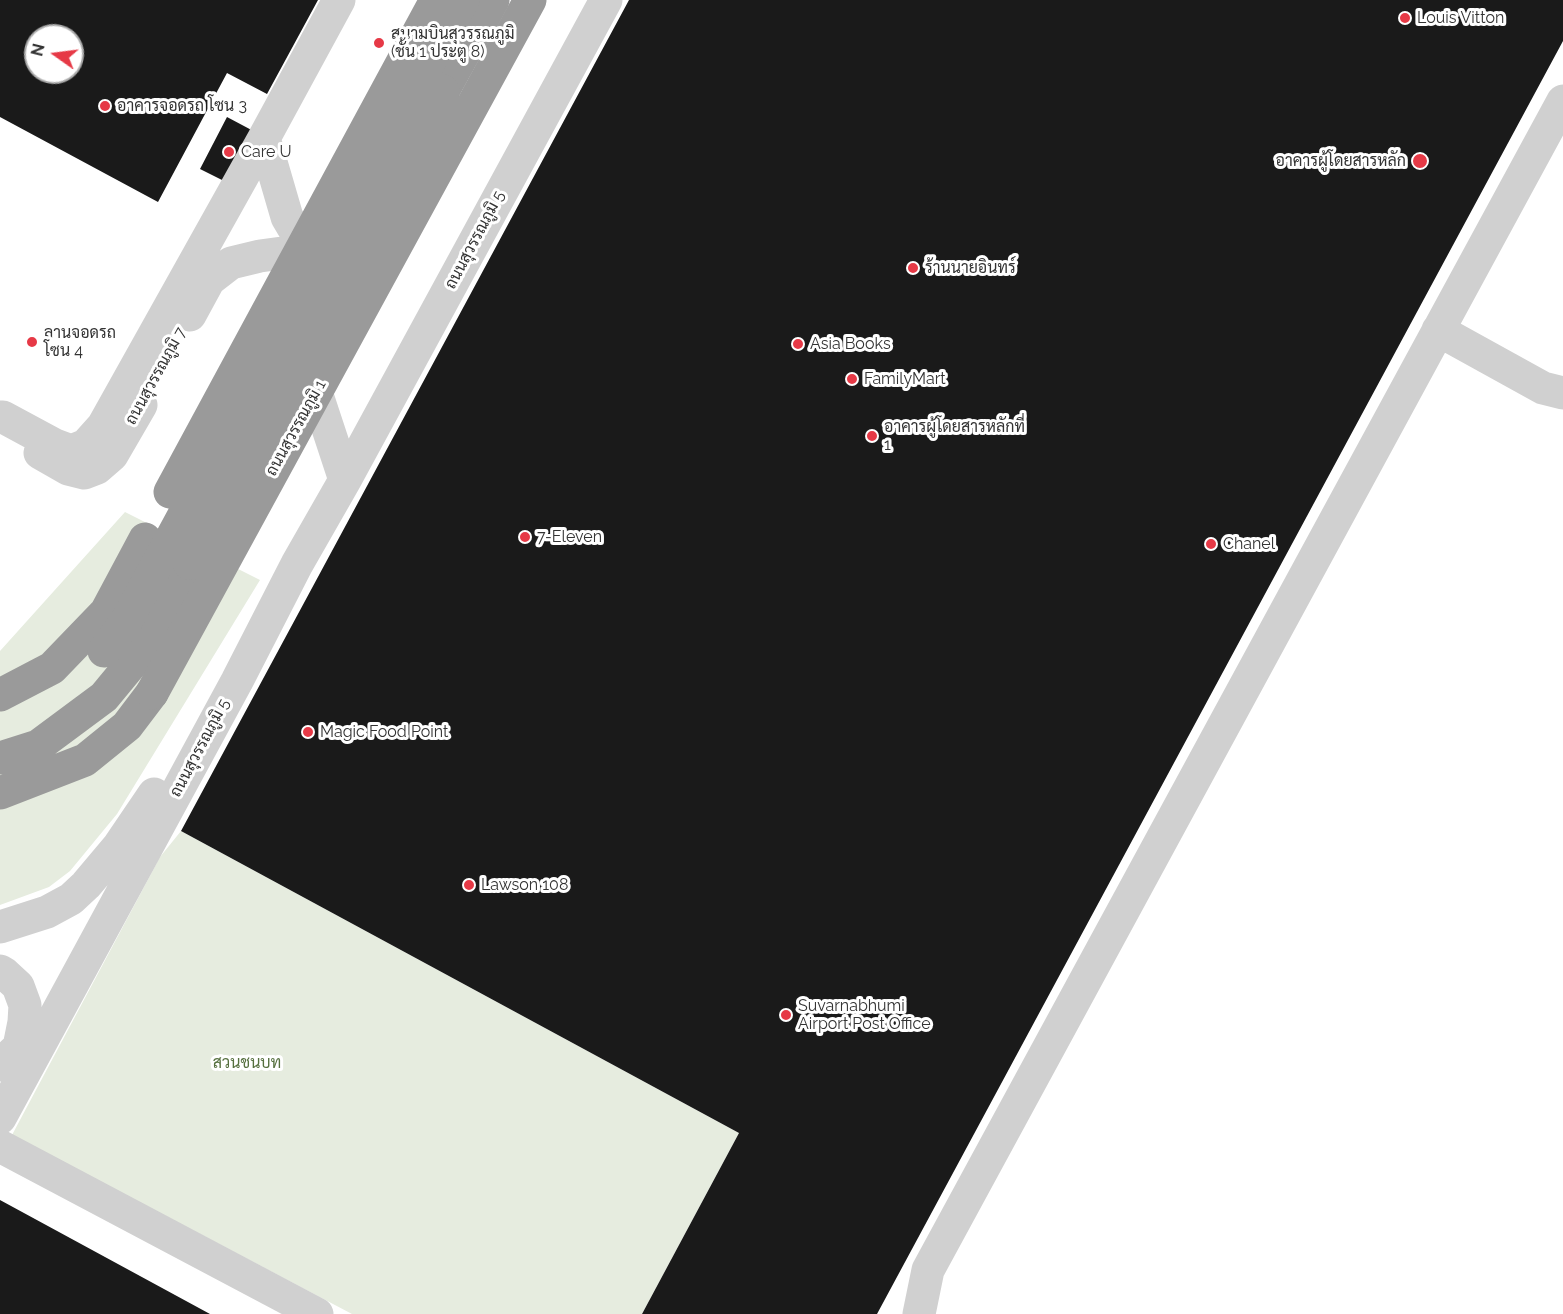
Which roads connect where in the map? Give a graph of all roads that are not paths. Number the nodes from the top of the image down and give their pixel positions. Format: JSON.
{"nodes":[{"id":1,"x":339,"y":0,"type":"edge"},
{"id":2,"x":436,"y":0,"type":"edge"},
{"id":3,"x":455,"y":0,"type":"edge"},
{"id":4,"x":463,"y":0,"type":"edge"},
{"id":5,"x":493,"y":0,"type":"edge"},
{"id":6,"x":530,"y":0,"type":"edge"},
{"id":7,"x":606,"y":0,"type":"edge"},
{"id":8,"x":1563,"y":101,"type":"edge"},
{"id":9,"x":264,"y":138,"type":"junction"},
{"id":10,"x":313,"y":260,"type":"junction"},
{"id":11,"x":1438,"y":330,"type":"junction"},
{"id":12,"x":1563,"y":393,"type":"edge"},
{"id":13,"x":0,"y":417,"type":"edge"},
{"id":14,"x":0,"y":432,"type":"edge"},
{"id":15,"x":345,"y":480,"type":"junction"},
{"id":16,"x":237,"y":681,"type":"junction"},
{"id":17,"x":0,"y":695,"type":"edge"},
{"id":18,"x":0,"y":713,"type":"edge"},
{"id":19,"x":0,"y":758,"type":"edge"},
{"id":20,"x":0,"y":794,"type":"edge"},
{"id":21,"x":0,"y":927,"type":"edge"},
{"id":22,"x":0,"y":971,"type":"edge"},
{"id":23,"x":12,"y":1067,"type":"edge"},
{"id":24,"x":0,"y":1118,"type":"edge"},
{"id":25,"x":0,"y":1146,"type":"edge"},
{"id":26,"x":317,"y":1314,"type":"edge"},
{"id":27,"x":919,"y":1314,"type":"edge"}],
"edges":[{"from":1,"to":9,"type":"street"},
{"from":2,"to":17,"type":"highway","bridge":true},
{"from":3,"to":10,"type":"street"},
{"from":4,"to":18,"type":"highway","bridge":true},
{"from":5,"to":19,"type":"highway","name":"ถนนสุวรรณภูมิ 1","bridge":true},
{"from":6,"to":20,"type":"highway","name":"ถนนสุวรรณภูมิ 1","bridge":true},
{"from":7,"to":15,"type":"street","name":"ถนนสุวรรณภูมิ 5"},
{"from":8,"to":11,"type":"street"},
{"from":9,"to":10,"type":"street"},
{"from":9,"to":13,"type":"street"},
{"from":10,"to":14,"type":"street","name":"ถนนสุวรรณภูมิ 7"},
{"from":10,"to":15,"type":"street"},
{"from":11,"to":12,"type":"street"},
{"from":11,"to":27,"type":"street"},
{"from":15,"to":16,"type":"street","name":"ถนนสุวรรณภูมิ 5"},
{"from":16,"to":21,"type":"street","name":"ถนนสุวรรณภูมิ 5"},
{"from":16,"to":23,"type":"street","name":"ถนนสุวรรณภูมิ 5"},
{"from":22,"to":23,"type":"street","name":"ถนนสุวรรณภูมิ 5"},
{"from":23,"to":24,"type":"street","name":"ถนนสุวรรณภูมิ 5"},
{"from":25,"to":26,"type":"street"}]}
